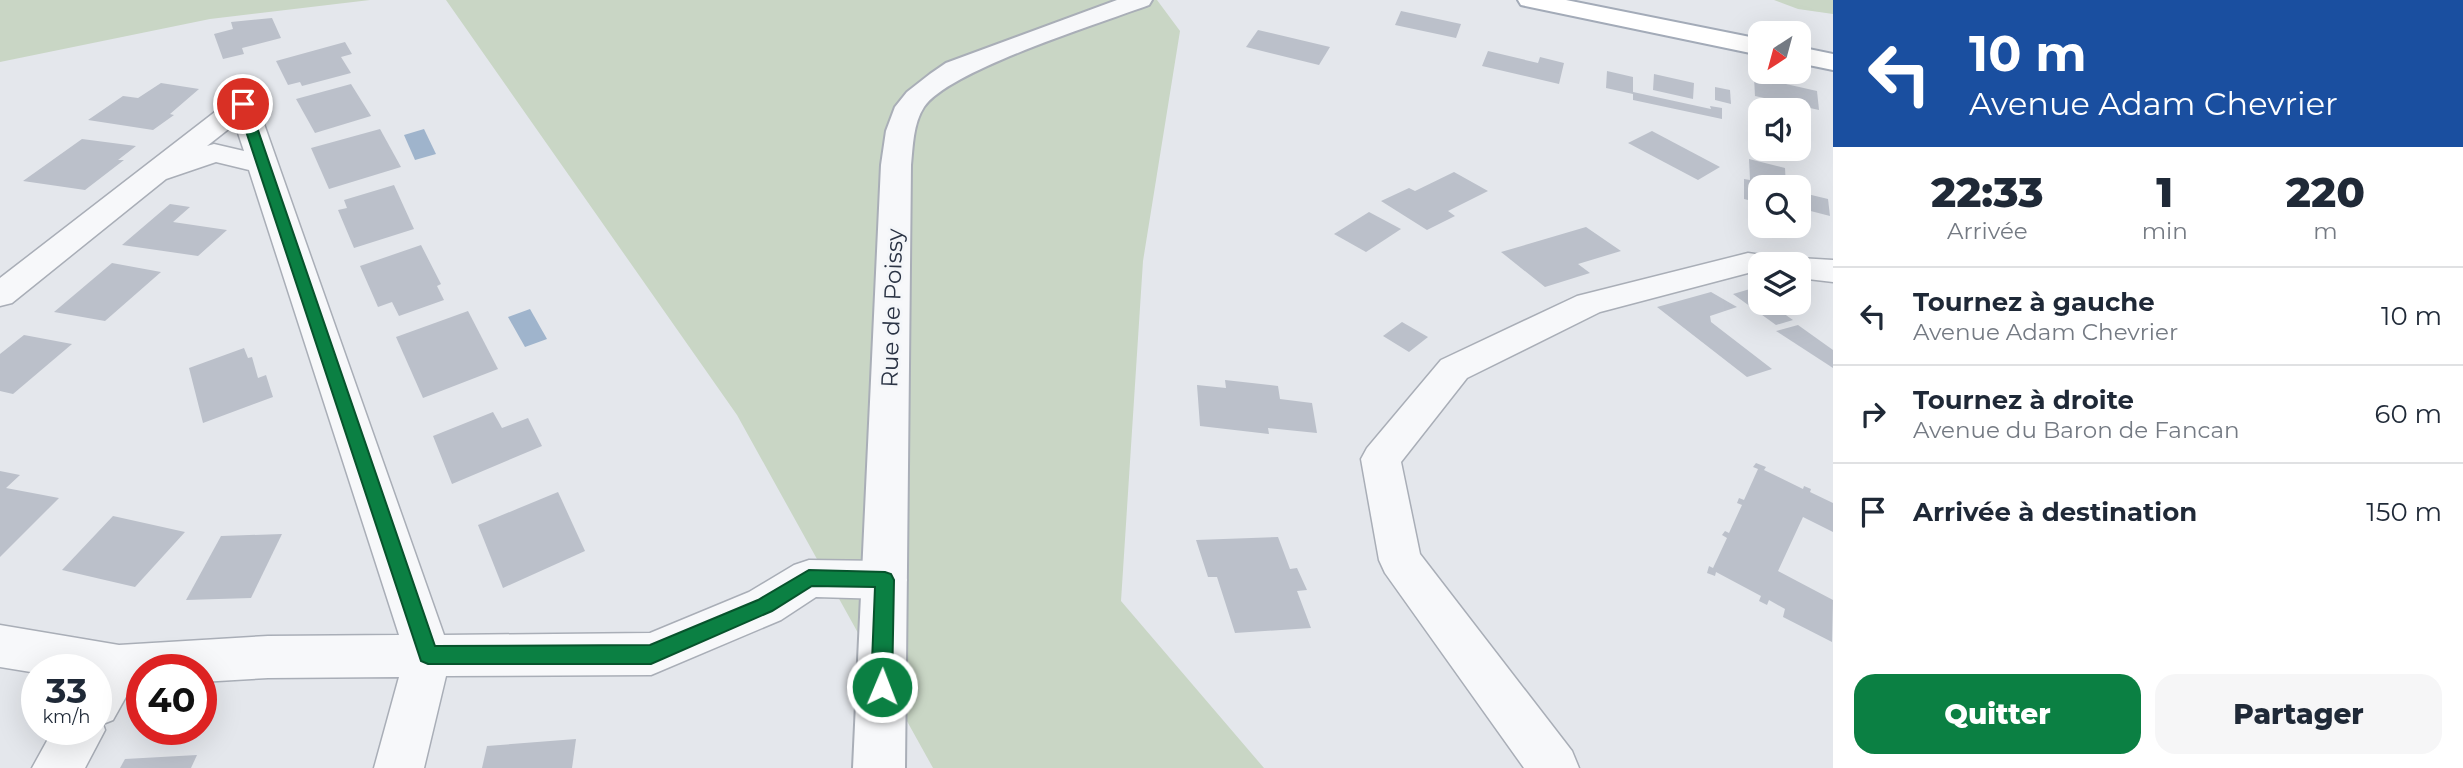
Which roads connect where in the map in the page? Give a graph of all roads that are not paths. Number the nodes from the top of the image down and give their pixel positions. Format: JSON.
{"nodes":[{"id":1,"x":1140,"y":0,"type":"edge"},
{"id":2,"x":1533,"y":0,"type":"edge"},
{"id":3,"x":1748,"y":45,"type":"edge"},
{"id":4,"x":1811,"y":57,"type":"edge"},
{"id":5,"x":1833,"y":62,"type":"edge"},
{"id":6,"x":262,"y":164,"type":"junction"},
{"id":7,"x":156,"y":173,"type":"junction"},
{"id":8,"x":1748,"y":262,"type":"edge"},
{"id":9,"x":1811,"y":269,"type":"edge"},
{"id":10,"x":1833,"y":271,"type":"edge"},
{"id":11,"x":0,"y":295,"type":"edge"},
{"id":12,"x":885,"y":580,"type":"junction"},
{"id":13,"x":0,"y":646,"type":"edge"},
{"id":14,"x":22,"y":654,"type":"edge"},
{"id":15,"x":428,"y":655,"type":"junction"},
{"id":16,"x":112,"y":684,"type":"edge"},
{"id":17,"x":72,"y":745,"type":"edge"},
{"id":18,"x":57,"y":768,"type":"edge"},
{"id":19,"x":399,"y":768,"type":"edge"},
{"id":20,"x":879,"y":768,"type":"edge"},
{"id":21,"x":1554,"y":768,"type":"edge"}],
"edges":[{"from":1,"to":12,"type":"street","name":"Rue de Poissy"},
{"from":2,"to":3,"type":"main road"},
{"from":4,"to":5,"type":"main road"},
{"from":6,"to":7,"type":"street"},
{"from":6,"to":7,"type":"street"},
{"from":6,"to":15,"type":"street"},
{"from":7,"to":11,"type":"street"},
{"from":8,"to":21,"type":"street"},
{"from":9,"to":10,"type":"street"},
{"from":12,"to":15,"type":"street"},
{"from":12,"to":20,"type":"street","name":"Rue de Poissy"},
{"from":13,"to":14,"type":"street"},
{"from":15,"to":16,"type":"street"},
{"from":15,"to":19,"type":"street"},
{"from":17,"to":18,"type":"street"}]}
